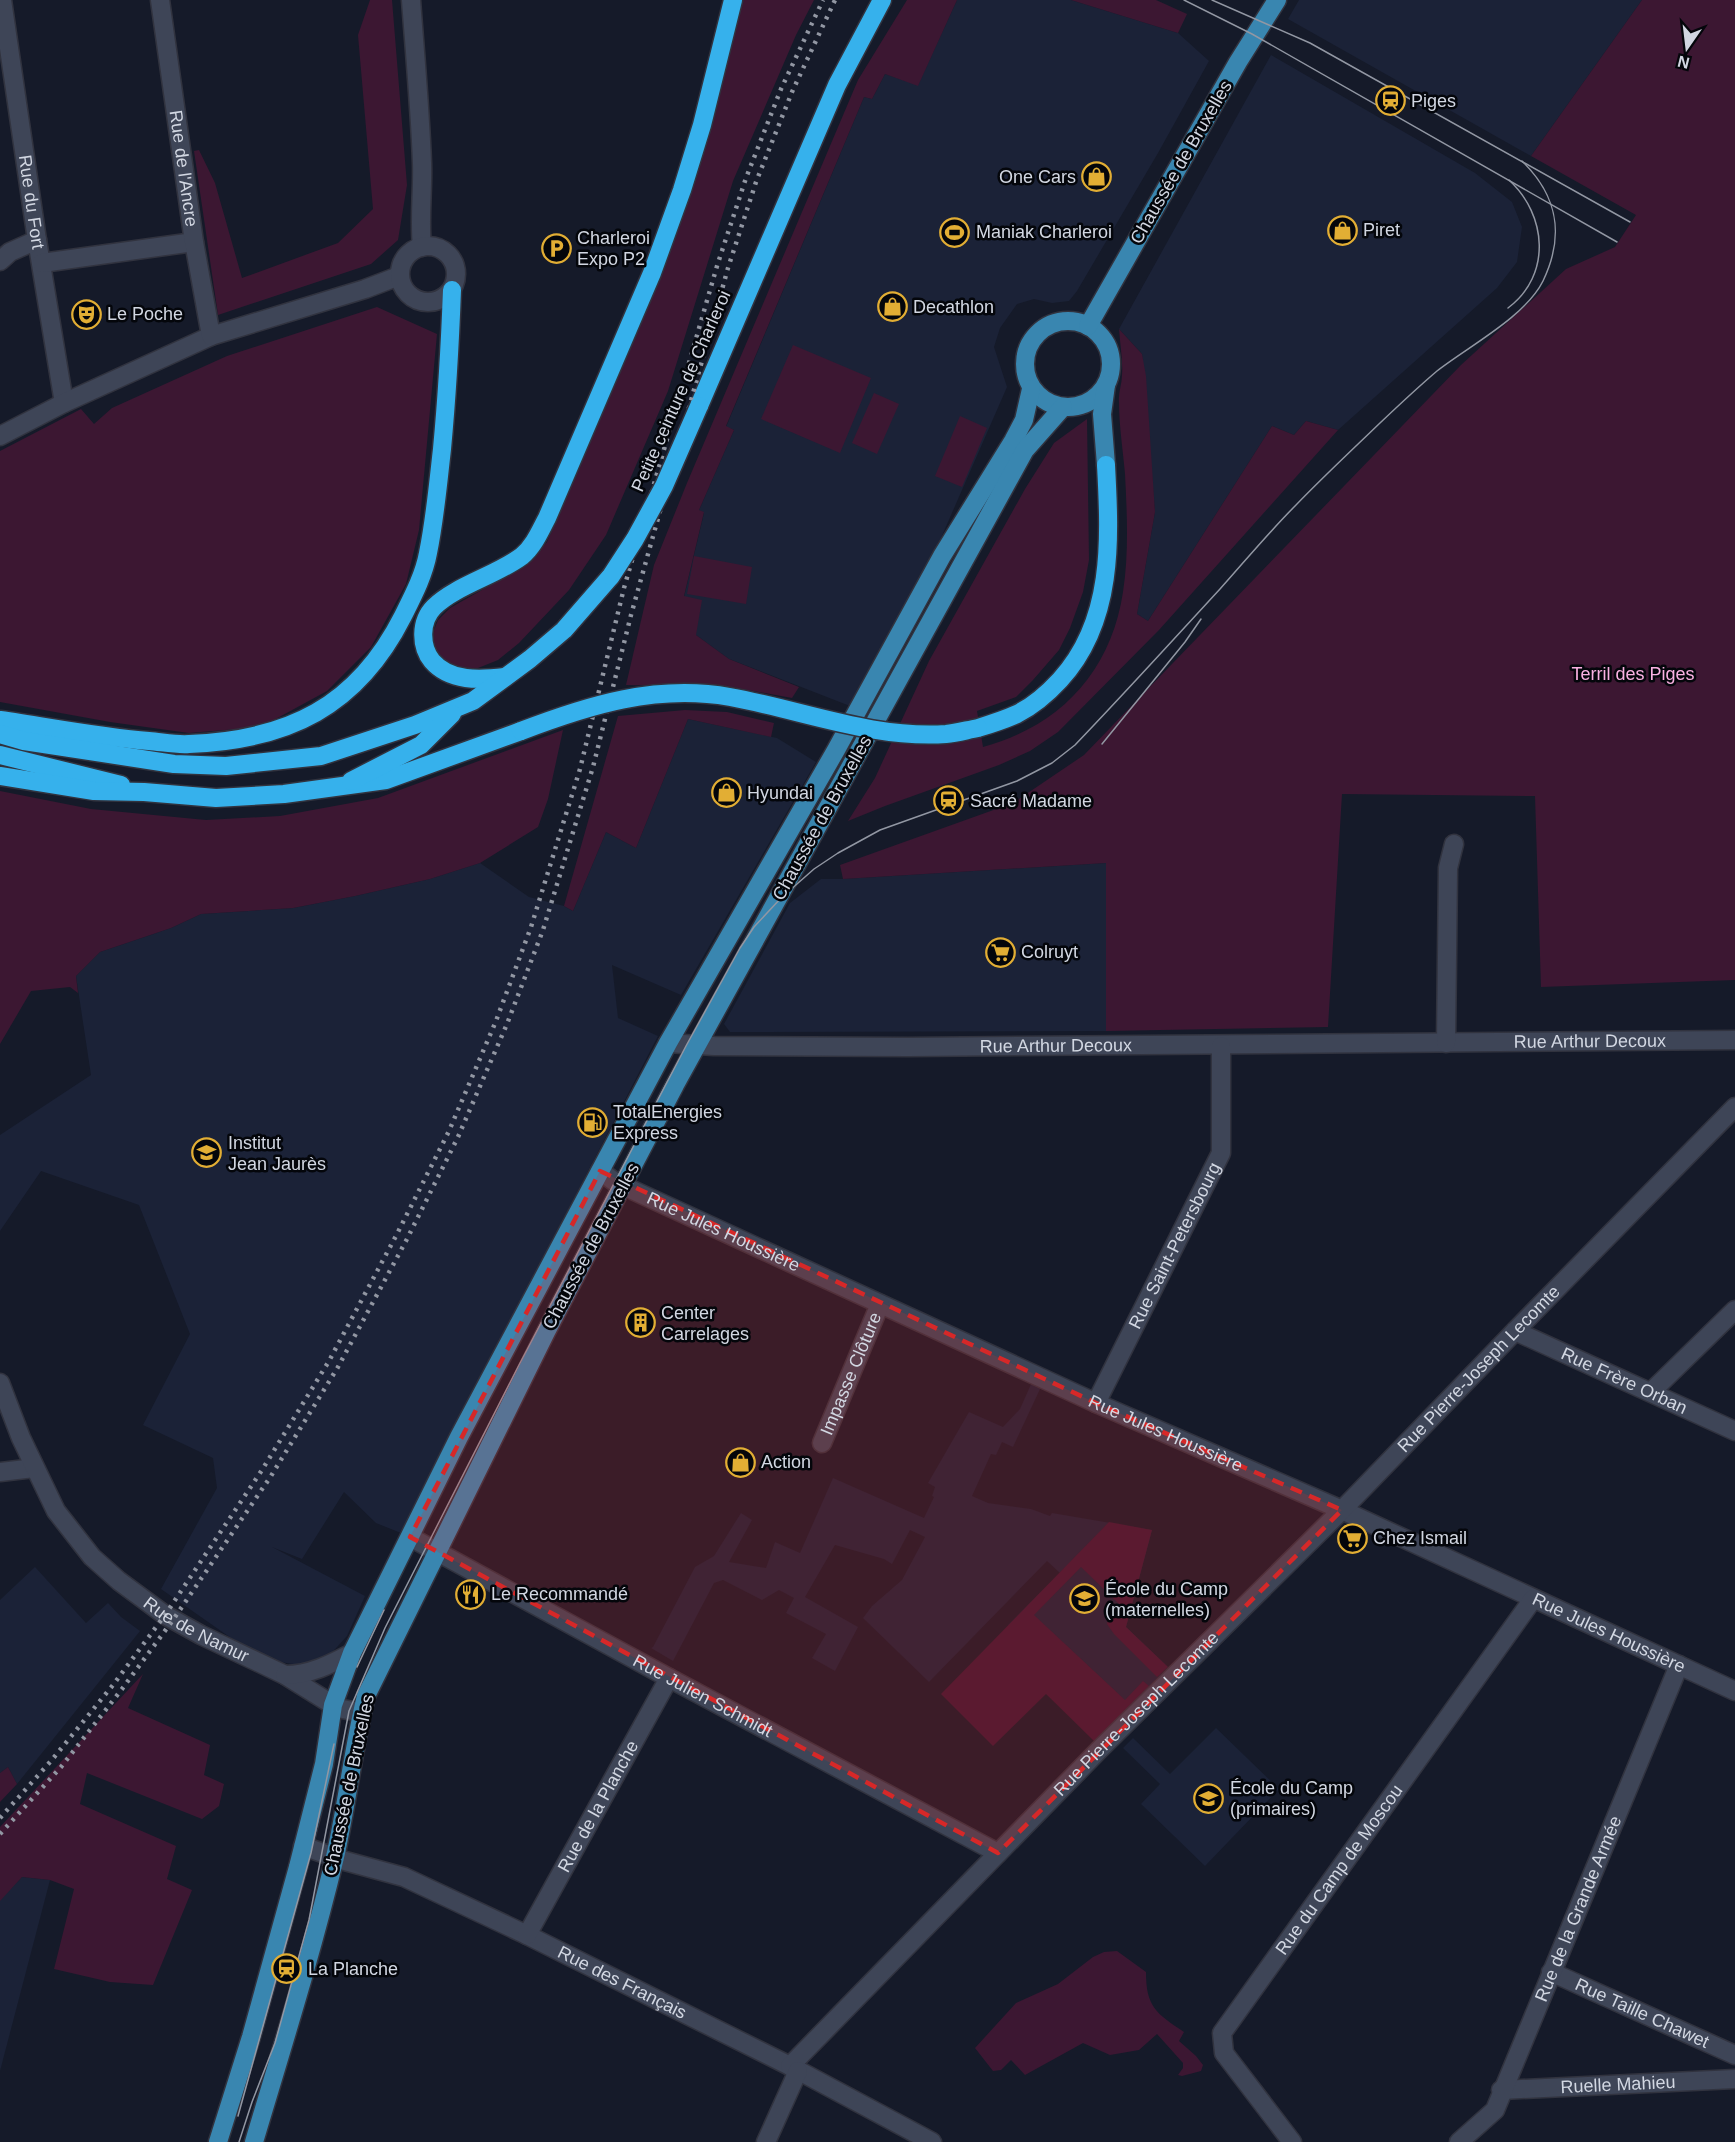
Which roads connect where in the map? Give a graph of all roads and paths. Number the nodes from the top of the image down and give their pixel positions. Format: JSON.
{"nodes":[{"id":1,"x":2,"y":0,"type":"edge"},
{"id":2,"x":160,"y":0,"type":"edge"},
{"id":3,"x":411,"y":0,"type":"edge"},
{"id":4,"x":733,"y":0,"type":"edge"},
{"id":5,"x":882,"y":0,"type":"edge"},
{"id":6,"x":1276,"y":0,"type":"edge"},
{"id":7,"x":37,"y":240,"type":"junction"},
{"id":8,"x":194,"y":242,"type":"junction"},
{"id":9,"x":422,"y":247,"type":"junction"},
{"id":10,"x":0,"y":261,"type":"edge"},
{"id":11,"x":42,"y":264,"type":"junction"},
{"id":12,"x":399,"y":276,"type":"junction"},
{"id":13,"x":452,"y":291,"type":"junction"},
{"id":14,"x":1088,"y":326,"type":"junction"},
{"id":15,"x":211,"y":336,"type":"junction"},
{"id":16,"x":1106,"y":385,"type":"junction"},
{"id":17,"x":1031,"y":388,"type":"junction"},
{"id":18,"x":64,"y":403,"type":"junction"},
{"id":19,"x":1063,"y":407,"type":"junction"},
{"id":20,"x":0,"y":436,"type":"edge"},
{"id":21,"x":1106,"y":465,"type":"joint"},
{"id":22,"x":512,"y":672,"type":"junction"},
{"id":23,"x":458,"y":708,"type":"junction"},
{"id":24,"x":0,"y":720,"type":"edge"},
{"id":25,"x":0,"y":734,"type":"edge"},
{"id":26,"x":0,"y":755,"type":"edge"},
{"id":27,"x":0,"y":776,"type":"edge"},
{"id":28,"x":341,"y":786,"type":"junction"},
{"id":29,"x":144,"y":792,"type":"junction"},
{"id":30,"x":1454,"y":844,"type":"dead end"},
{"id":31,"x":1735,"y":1040,"type":"edge"},
{"id":32,"x":668,"y":1043,"type":"junction"},
{"id":33,"x":1446,"y":1043,"type":"junction"},
{"id":34,"x":698,"y":1044,"type":"junction"},
{"id":35,"x":1221,"y":1046,"type":"junction"},
{"id":36,"x":1735,"y":1107,"type":"edge"},
{"id":37,"x":600,"y":1172,"type":"junction"},
{"id":38,"x":623,"y":1185,"type":"junction"},
{"id":39,"x":880,"y":1304,"type":"junction"},
{"id":40,"x":1735,"y":1310,"type":"edge"},
{"id":41,"x":1515,"y":1331,"type":"junction"},
{"id":42,"x":0,"y":1383,"type":"edge"},
{"id":43,"x":1651,"y":1392,"type":"junction"},
{"id":44,"x":1096,"y":1403,"type":"junction"},
{"id":45,"x":1735,"y":1431,"type":"edge"},
{"id":46,"x":822,"y":1443,"type":"dead end"},
{"id":47,"x":34,"y":1468,"type":"junction"},
{"id":48,"x":0,"y":1472,"type":"edge"},
{"id":49,"x":1342,"y":1510,"type":"junction"},
{"id":50,"x":410,"y":1537,"type":"junction"},
{"id":51,"x":436,"y":1551,"type":"junction"},
{"id":52,"x":1533,"y":1599,"type":"junction"},
{"id":53,"x":352,"y":1653,"type":"junction"},
{"id":54,"x":1679,"y":1665,"type":"junction"},
{"id":55,"x":285,"y":1675,"type":"junction"},
{"id":56,"x":669,"y":1678,"type":"junction"},
{"id":57,"x":1735,"y":1691,"type":"edge"},
{"id":58,"x":333,"y":1705,"type":"junction"},
{"id":59,"x":362,"y":1713,"type":"junction"},
{"id":60,"x":303,"y":1846,"type":"junction"},
{"id":61,"x":998,"y":1853,"type":"junction"},
{"id":62,"x":335,"y":1857,"type":"junction"},
{"id":63,"x":527,"y":1935,"type":"junction"},
{"id":64,"x":1551,"y":1972,"type":"junction"},
{"id":65,"x":1735,"y":2055,"type":"edge"},
{"id":66,"x":794,"y":2068,"type":"junction"},
{"id":67,"x":1735,"y":2079,"type":"edge"},
{"id":68,"x":1501,"y":2090,"type":"junction"},
{"id":69,"x":218,"y":2142,"type":"edge"},
{"id":70,"x":254,"y":2142,"type":"edge"},
{"id":71,"x":766,"y":2142,"type":"edge"},
{"id":72,"x":932,"y":2142,"type":"edge"},
{"id":73,"x":1292,"y":2142,"type":"edge"},
{"id":74,"x":1459,"y":2142,"type":"edge"}],
"edges":[{"from":1,"to":7,"type":"street","name":"Rue du Fort"},
{"from":2,"to":8,"type":"street","name":"Rue de l'Ancre"},
{"from":3,"to":9,"type":"street"},
{"from":4,"to":22,"type":"highway"},
{"from":5,"to":22,"type":"highway","name":"Petite ceinture de Charleroi","bridge":true},
{"from":6,"to":14,"type":"main road","name":"Chaussée de Bruxelles"},
{"from":7,"to":10,"type":"street"},
{"from":7,"to":11,"type":"street","name":"Rue du Fort"},
{"from":8,"to":11,"type":"street"},
{"from":8,"to":15,"type":"street","name":"Rue de l'Ancre"},
{"from":9,"to":12,"type":"street"},
{"from":9,"to":13,"type":"street"},
{"from":11,"to":18,"type":"street","name":"Rue du Fort"},
{"from":12,"to":13,"type":"street"},
{"from":12,"to":15,"type":"street"},
{"from":13,"to":24,"type":"highway"},
{"from":14,"to":16,"type":"main road"},
{"from":14,"to":17,"type":"main road","name":"Chaussée de Bruxelles"},
{"from":15,"to":18,"type":"street"},
{"from":16,"to":19,"type":"main road"},
{"from":16,"to":21,"type":"main road"},
{"from":17,"to":19,"type":"main road"},
{"from":17,"to":32,"type":"main road","name":"Chaussée de Bruxelles"},
{"from":18,"to":20,"type":"street"},
{"from":19,"to":34,"type":"main road","name":"Chaussée de Bruxelles"},
{"from":21,"to":28,"type":"highway","bridge":true},
{"from":22,"to":23,"type":"highway","name":"Petite ceinture de Charleroi"},
{"from":23,"to":25,"type":"highway","name":"Petite ceinture de Charleroi"},
{"from":23,"to":28,"type":"highway"},
{"from":26,"to":29,"type":"highway"},
{"from":27,"to":29,"type":"highway"},
{"from":28,"to":29,"type":"highway"},
{"from":30,"to":33,"type":"street"},
{"from":31,"to":33,"type":"street","name":"Rue Arthur Decoux"},
{"from":32,"to":34,"type":"street","name":"Rue Arthur Decoux"},
{"from":32,"to":37,"type":"main road","name":"Chaussée de Bruxelles"},
{"from":33,"to":35,"type":"street","name":"Rue Arthur Decoux"},
{"from":34,"to":35,"type":"street","name":"Rue Arthur Decoux"},
{"from":34,"to":38,"type":"main road","name":"Chaussée de Bruxelles"},
{"from":35,"to":44,"type":"street","name":"Rue Saint-Petersbourg"},
{"from":36,"to":41,"type":"street","name":"Rue Pierre-Joseph Lecomte"},
{"from":37,"to":38,"type":"street","name":"Rue Jules Houssière"},
{"from":37,"to":50,"type":"main road","name":"Chaussée de Bruxelles"},
{"from":38,"to":39,"type":"street","name":"Rue Jules Houssière"},
{"from":38,"to":51,"type":"main road","name":"Chaussée de Bruxelles"},
{"from":39,"to":44,"type":"street","name":"Rue Jules Houssière"},
{"from":39,"to":46,"type":"street","name":"Impasse Clôture"},
{"from":40,"to":43,"type":"street"},
{"from":41,"to":43,"type":"street","name":"Rue Frère Orban"},
{"from":41,"to":49,"type":"street","name":"Rue Pierre-Joseph Lecomte"},
{"from":42,"to":47,"type":"street","name":"Rue de Namur"},
{"from":43,"to":45,"type":"street","name":"Rue Frère Orban"},
{"from":44,"to":49,"type":"street","name":"Rue Jules Houssière"},
{"from":47,"to":48,"type":"street"},
{"from":47,"to":55,"type":"street","name":"Rue de Namur"},
{"from":49,"to":52,"type":"street","name":"Rue Jules Houssière"},
{"from":49,"to":61,"type":"street","name":"Rue Pierre-Joseph Lecomte"},
{"from":50,"to":51,"type":"street","name":"Rue Julien Schmidt"},
{"from":50,"to":53,"type":"main road","name":"Chaussée de Bruxelles"},
{"from":51,"to":56,"type":"street","name":"Rue Julien Schmidt"},
{"from":51,"to":59,"type":"main road","name":"Chaussée de Bruxelles"},
{"from":52,"to":54,"type":"street","name":"Rue Jules Houssière"},
{"from":52,"to":73,"type":"street","name":"Rue du Camp de Moscou"},
{"from":53,"to":55,"type":"street"},
{"from":53,"to":58,"type":"main road","name":"Chaussée de Bruxelles"},
{"from":54,"to":57,"type":"street","name":"Rue Jules Houssière"},
{"from":54,"to":64,"type":"street","name":"Rue de la Grande Armée"},
{"from":55,"to":58,"type":"street","name":"Rue de Namur"},
{"from":56,"to":61,"type":"street","name":"Rue Julien Schmidt"},
{"from":56,"to":63,"type":"street","name":"Rue de la Planche"},
{"from":58,"to":59,"type":"street","name":"Rue de Namur"},
{"from":58,"to":60,"type":"main road","name":"Chaussée de Bruxelles"},
{"from":59,"to":62,"type":"main road","name":"Chaussée de Bruxelles"},
{"from":60,"to":62,"type":"street","name":"Rue des Français"},
{"from":60,"to":69,"type":"main road","name":"Chaussée de Bruxelles"},
{"from":61,"to":66,"type":"street","name":"Rue Pierre-Joseph Lecomte"},
{"from":62,"to":63,"type":"street","name":"Rue des Français"},
{"from":62,"to":70,"type":"main road","name":"Chaussée de Bruxelles"},
{"from":63,"to":66,"type":"street","name":"Rue des Français"},
{"from":64,"to":65,"type":"street","name":"Rue Taille Chawet"},
{"from":64,"to":68,"type":"street","name":"Rue de la Grande Armée"},
{"from":66,"to":71,"type":"street"},
{"from":66,"to":72,"type":"street","name":"Rue des Français"},
{"from":67,"to":68,"type":"street","name":"Ruelle Mahieu"},
{"from":68,"to":74,"type":"street","name":"Rue de la Grande Armée"}]}
